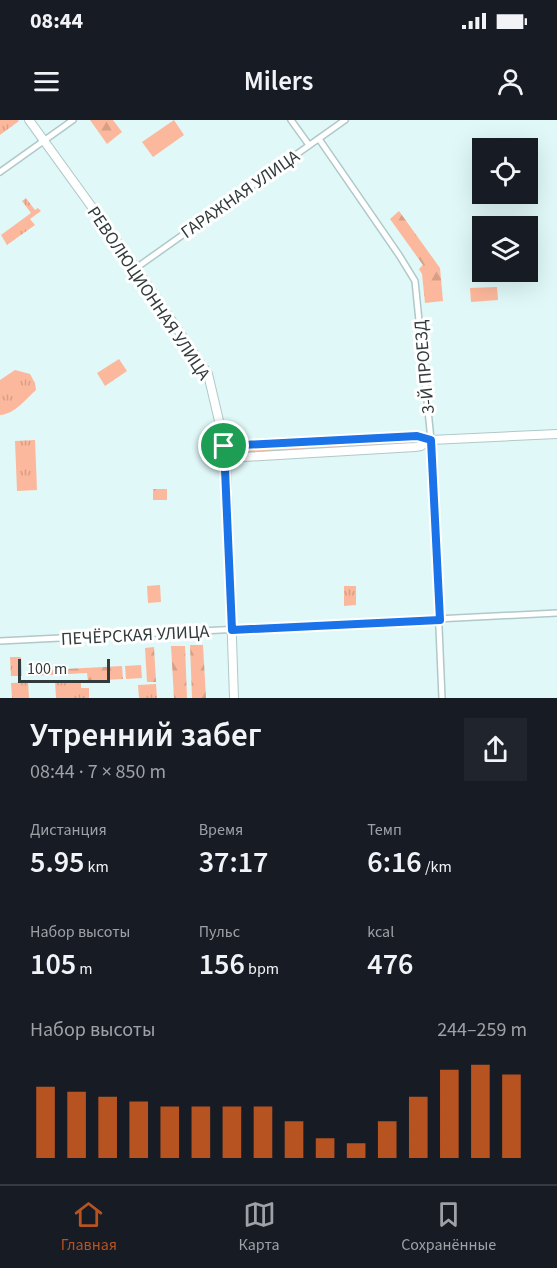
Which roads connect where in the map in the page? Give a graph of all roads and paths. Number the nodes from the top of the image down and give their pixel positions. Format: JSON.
{"nodes":[{"id":1,"x":29,"y":120,"type":"edge"},
{"id":2,"x":73,"y":120,"type":"edge"},
{"id":3,"x":291,"y":120,"type":"edge"},
{"id":4,"x":345,"y":120,"type":"edge"},
{"id":5,"x":319,"y":139,"type":"junction"},
{"id":6,"x":44,"y":141,"type":"junction"},
{"id":7,"x":309,"y":145,"type":"junction"},
{"id":8,"x":0,"y":172,"type":"edge"},
{"id":9,"x":136,"y":268,"type":"junction"},
{"id":10,"x":557,"y":434,"type":"edge"},
{"id":11,"x":420,"y":437,"type":"junction"},
{"id":12,"x":431,"y":440,"type":"junction"},
{"id":13,"x":224,"y":446,"type":"junction"},
{"id":14,"x":421,"y":446,"type":"junction"},
{"id":15,"x":226,"y":458,"type":"junction"},
{"id":16,"x":557,"y":613,"type":"edge"},
{"id":17,"x":440,"y":620,"type":"junction"},
{"id":18,"x":232,"y":630,"type":"junction"},
{"id":19,"x":0,"y":641,"type":"edge"},
{"id":20,"x":234,"y":698,"type":"edge"},
{"id":21,"x":442,"y":698,"type":"edge"}],
"edges":[{"from":1,"to":6,"type":"main road","name":"РЕВОЛЮЦИОННАЯ УЛИЦА"},
{"from":2,"to":6,"type":"street"},
{"from":3,"to":7,"type":"street"},
{"from":4,"to":5,"type":"street","name":"ГАРАЖНАЯ УЛИЦА"},
{"from":5,"to":7,"type":"street","name":"ГАРАЖНАЯ УЛИЦА"},
{"from":5,"to":12,"type":"street","name":"3-Й ПРОЕЗД"},
{"from":6,"to":8,"type":"street"},
{"from":6,"to":9,"type":"main road","name":"РЕВОЛЮЦИОННАЯ УЛИЦА"},
{"from":7,"to":9,"type":"street","name":"ГАРАЖНАЯ УЛИЦА"},
{"from":9,"to":13,"type":"main road","name":"РЕВОЛЮЦИОННАЯ УЛИЦА"},
{"from":10,"to":12,"type":"main road"},
{"from":11,"to":12,"type":"main road"},
{"from":11,"to":13,"type":"main road"},
{"from":11,"to":14,"type":"main road"},
{"from":12,"to":14,"type":"main road"},
{"from":12,"to":17,"type":"street","name":"3-Й ПРОЕЗД"},
{"from":13,"to":15,"type":"main road","name":"РЕВОЛЮЦИОННАЯ УЛИЦА"},
{"from":14,"to":15,"type":"main road"},
{"from":15,"to":18,"type":"main road","name":"РЕВОЛЮЦИОННАЯ УЛИЦА"},
{"from":16,"to":17,"type":"street","name":"ПЕЧЁРСКАЯ УЛИЦА"},
{"from":17,"to":18,"type":"street","name":"ПЕЧЁРСКАЯ УЛИЦА"},
{"from":17,"to":21,"type":"street","name":"3-Й ПРОЕЗД"},
{"from":18,"to":19,"type":"street","name":"ПЕЧЁРСКАЯ УЛИЦА"},
{"from":18,"to":20,"type":"main road","name":"РЕВОЛЮЦИОННАЯ УЛИЦА"}]}
